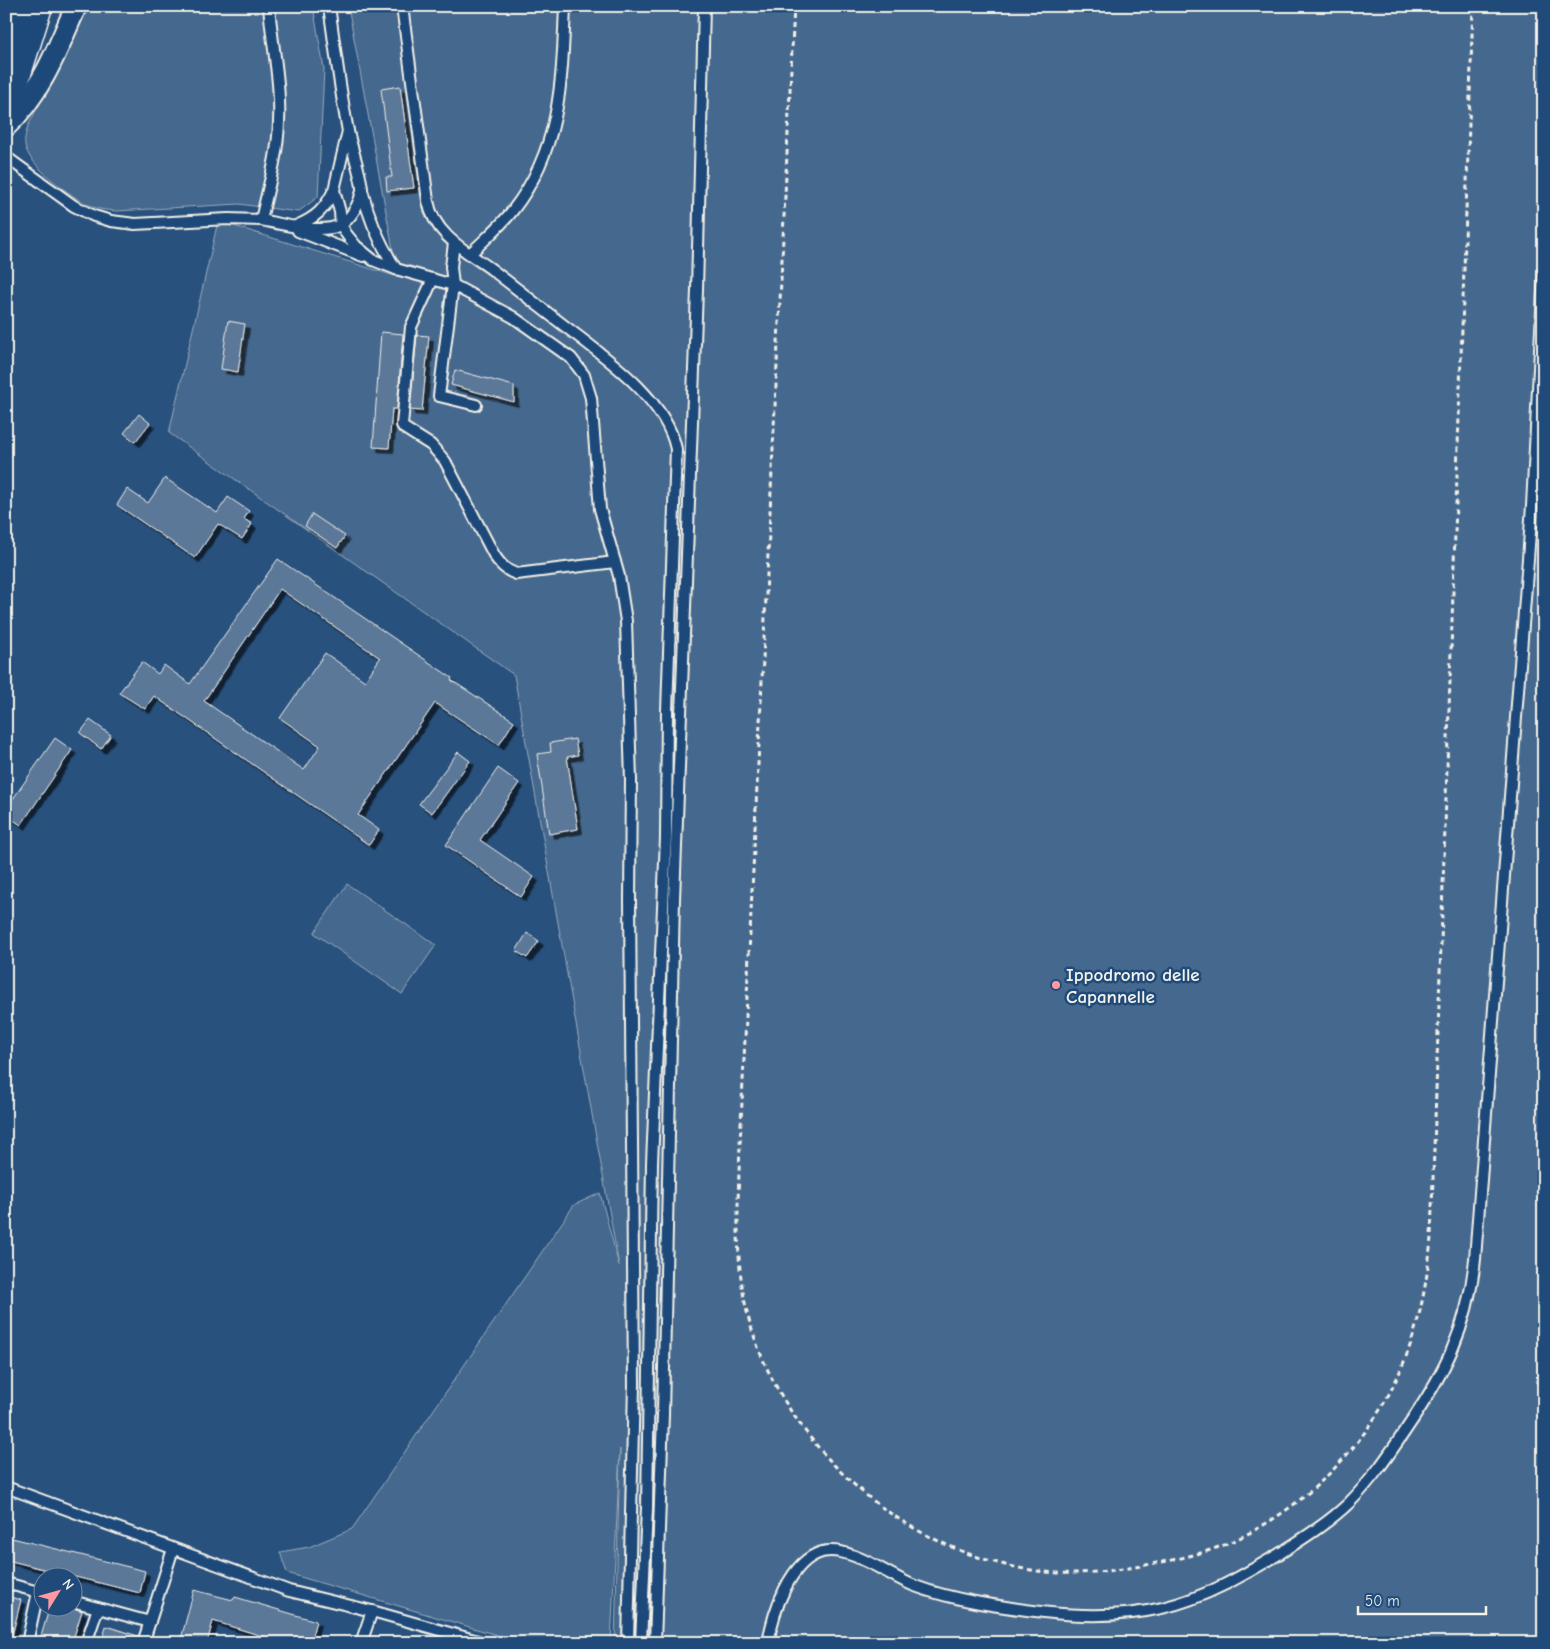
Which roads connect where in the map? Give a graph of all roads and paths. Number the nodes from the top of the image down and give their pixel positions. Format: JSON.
{"nodes":[{"id":1,"x":16,"y":6,"type":"edge"},
{"id":2,"x":38,"y":6,"type":"edge"},
{"id":3,"x":76,"y":6,"type":"edge"},
{"id":4,"x":268,"y":6,"type":"edge"},
{"id":5,"x":329,"y":6,"type":"edge"},
{"id":6,"x":402,"y":6,"type":"edge"},
{"id":7,"x":566,"y":6,"type":"edge"},
{"id":8,"x":704,"y":6,"type":"edge"},
{"id":9,"x":794,"y":6,"type":"edge"},
{"id":10,"x":1472,"y":6,"type":"edge"},
{"id":11,"x":6,"y":34,"type":"edge"},
{"id":12,"x":6,"y":108,"type":"edge"},
{"id":13,"x":6,"y":126,"type":"edge"},
{"id":14,"x":348,"y":131,"type":"junction"},
{"id":15,"x":6,"y":157,"type":"edge"},
{"id":16,"x":362,"y":189,"type":"junction"},
{"id":17,"x":334,"y":190,"type":"junction"},
{"id":18,"x":261,"y":220,"type":"junction"},
{"id":19,"x":341,"y":225,"type":"junction"},
{"id":20,"x":290,"y":228,"type":"junction"},
{"id":21,"x":454,"y":243,"type":"junction"},
{"id":22,"x":470,"y":254,"type":"junction"},
{"id":23,"x":372,"y":260,"type":"junction"},
{"id":24,"x":396,"y":269,"type":"junction"},
{"id":25,"x":1544,"y":271,"type":"edge"},
{"id":26,"x":433,"y":279,"type":"junction"},
{"id":27,"x":454,"y":284,"type":"junction"},
{"id":28,"x":476,"y":406,"type":"dead end"},
{"id":29,"x":615,"y":562,"type":"junction"},
{"id":30,"x":6,"y":1487,"type":"edge"},
{"id":31,"x":173,"y":1549,"type":"junction"},
{"id":32,"x":6,"y":1583,"type":"edge"},
{"id":33,"x":32,"y":1591,"type":"edge"},
{"id":34,"x":82,"y":1604,"type":"edge"},
{"id":35,"x":98,"y":1608,"type":"junction"},
{"id":36,"x":372,"y":1611,"type":"junction"},
{"id":37,"x":34,"y":1616,"type":"edge"},
{"id":38,"x":150,"y":1622,"type":"junction"},
{"id":39,"x":27,"y":1643,"type":"edge"},
{"id":40,"x":86,"y":1643,"type":"edge"},
{"id":41,"x":143,"y":1643,"type":"edge"},
{"id":42,"x":361,"y":1643,"type":"edge"},
{"id":43,"x":485,"y":1643,"type":"edge"},
{"id":44,"x":628,"y":1643,"type":"edge"},
{"id":45,"x":641,"y":1643,"type":"edge"},
{"id":46,"x":655,"y":1643,"type":"edge"},
{"id":47,"x":768,"y":1643,"type":"edge"}],
"edges":[{"from":1,"to":11,"type":"main road"},
{"from":2,"to":12,"type":"main road"},
{"from":3,"to":13,"type":"street"},
{"from":4,"to":18,"type":"lane"},
{"from":5,"to":14,"type":"lane"},
{"from":6,"to":21,"type":"lane"},
{"from":7,"to":22,"type":"lane"},
{"from":8,"to":46,"type":"lane"},
{"from":9,"to":10,"type":"path"},
{"from":14,"to":16,"type":"lane"},
{"from":14,"to":17,"type":"lane"},
{"from":15,"to":18,"type":"lane"},
{"from":16,"to":19,"type":"lane"},
{"from":16,"to":24,"type":"lane"},
{"from":17,"to":19,"type":"lane"},
{"from":17,"to":20,"type":"lane"},
{"from":18,"to":20,"type":"lane"},
{"from":19,"to":20,"type":"lane"},
{"from":19,"to":23,"type":"lane"},
{"from":20,"to":23,"type":"lane"},
{"from":21,"to":22,"type":"lane"},
{"from":21,"to":27,"type":"lane"},
{"from":22,"to":45,"type":"lane"},
{"from":23,"to":24,"type":"lane"},
{"from":24,"to":26,"type":"lane"},
{"from":25,"to":47,"type":"lane"},
{"from":26,"to":27,"type":"lane"},
{"from":26,"to":29,"type":"lane"},
{"from":27,"to":28,"type":"lane"},
{"from":27,"to":29,"type":"lane"},
{"from":29,"to":44,"type":"lane"},
{"from":30,"to":31,"type":"lane"},
{"from":31,"to":36,"type":"lane"},
{"from":31,"to":38,"type":"lane"},
{"from":32,"to":33,"type":"lane"},
{"from":34,"to":35,"type":"lane"},
{"from":35,"to":38,"type":"lane"},
{"from":35,"to":40,"type":"lane"},
{"from":36,"to":42,"type":"lane"},
{"from":36,"to":43,"type":"lane"},
{"from":37,"to":39,"type":"lane"},
{"from":38,"to":41,"type":"lane"}]}
